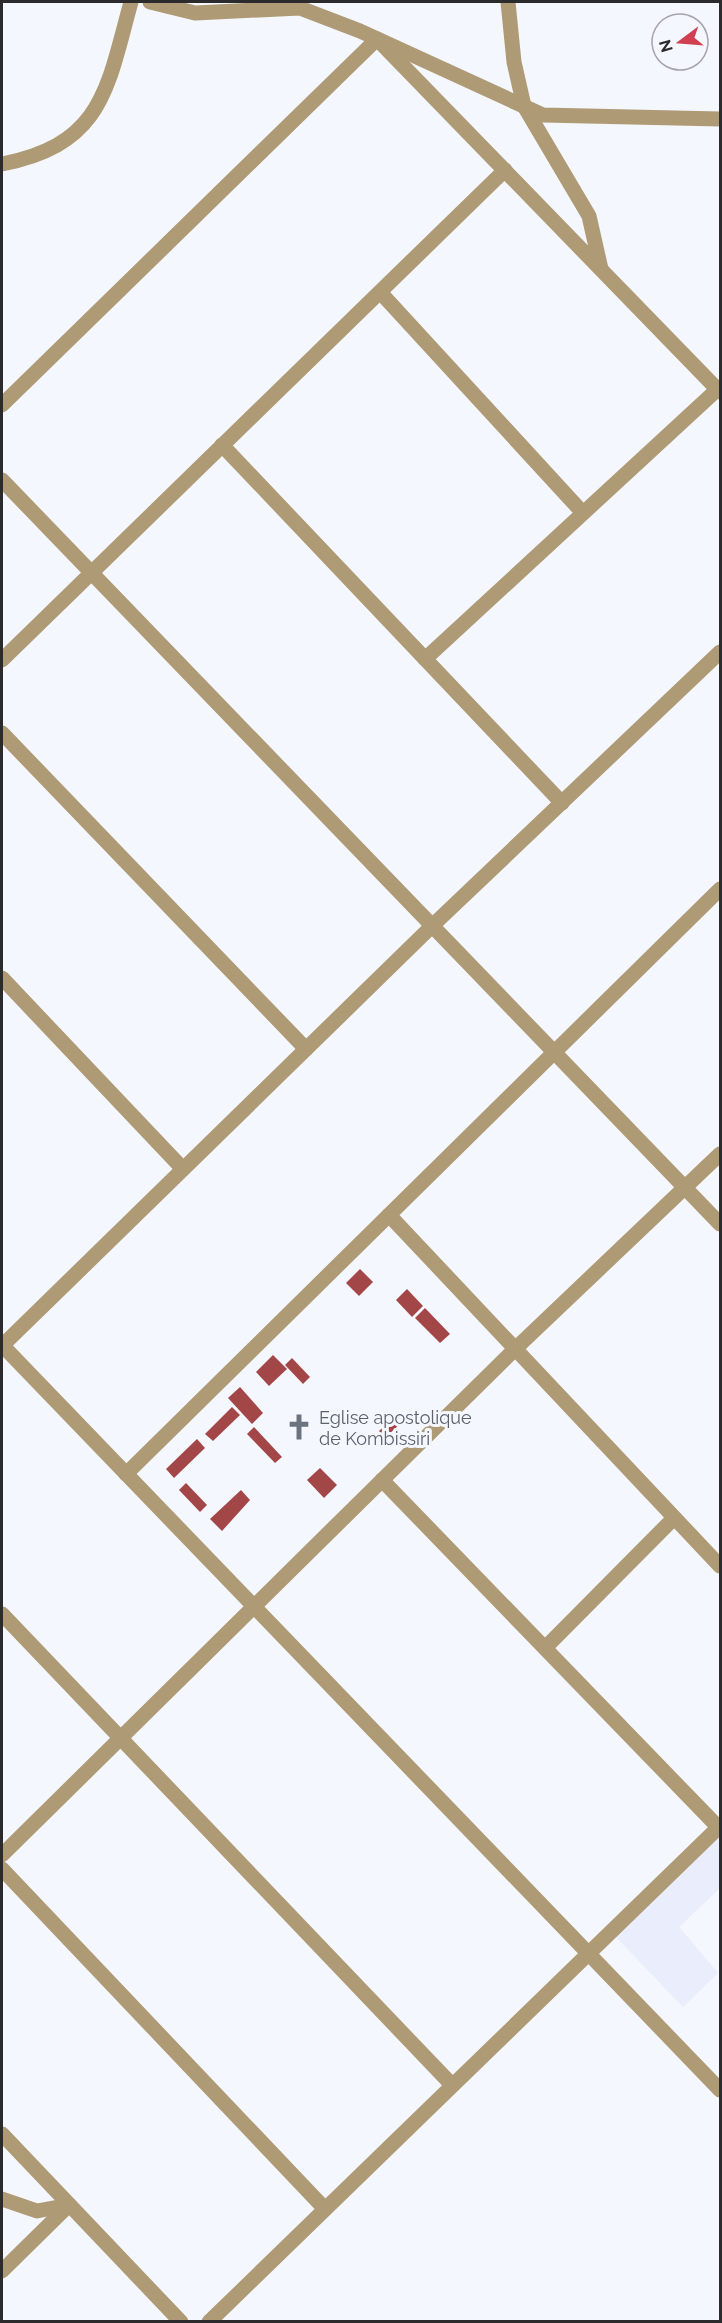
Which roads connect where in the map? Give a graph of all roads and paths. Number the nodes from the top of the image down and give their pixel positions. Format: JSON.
{"nodes":[{"id":1,"x":131,"y":2,"type":"edge"},
{"id":2,"x":150,"y":2,"type":"edge"},
{"id":3,"x":508,"y":2,"type":"edge"},
{"id":4,"x":296,"y":5,"type":"edge"},
{"id":5,"x":377,"y":39,"type":"junction"},
{"id":6,"x":524,"y":106,"type":"junction"},
{"id":7,"x":720,"y":119,"type":"edge"},
{"id":8,"x":2,"y":164,"type":"edge"},
{"id":9,"x":505,"y":170,"type":"junction"},
{"id":10,"x":602,"y":270,"type":"junction"},
{"id":11,"x":380,"y":292,"type":"junction"},
{"id":12,"x":720,"y":389,"type":"edge"},
{"id":13,"x":2,"y":405,"type":"edge"},
{"id":14,"x":222,"y":445,"type":"junction"},
{"id":15,"x":2,"y":480,"type":"edge"},
{"id":16,"x":583,"y":513,"type":"junction"},
{"id":17,"x":90,"y":572,"type":"junction"},
{"id":18,"x":720,"y":652,"type":"edge"},
{"id":19,"x":425,"y":659,"type":"junction"},
{"id":20,"x":2,"y":660,"type":"edge"},
{"id":21,"x":2,"y":733,"type":"edge"},
{"id":22,"x":562,"y":803,"type":"junction"},
{"id":23,"x":720,"y":889,"type":"edge"},
{"id":24,"x":432,"y":926,"type":"junction"},
{"id":25,"x":2,"y":978,"type":"edge"},
{"id":26,"x":306,"y":1049,"type":"junction"},
{"id":27,"x":555,"y":1053,"type":"junction"},
{"id":28,"x":720,"y":1154,"type":"edge"},
{"id":29,"x":183,"y":1169,"type":"junction"},
{"id":30,"x":685,"y":1187,"type":"junction"},
{"id":31,"x":389,"y":1215,"type":"junction"},
{"id":32,"x":720,"y":1224,"type":"edge"},
{"id":33,"x":2,"y":1346,"type":"edge"},
{"id":34,"x":514,"y":1350,"type":"junction"},
{"id":35,"x":126,"y":1474,"type":"junction"},
{"id":36,"x":382,"y":1480,"type":"junction"},
{"id":37,"x":674,"y":1518,"type":"junction"},
{"id":38,"x":720,"y":1566,"type":"edge"},
{"id":39,"x":254,"y":1606,"type":"junction"},
{"id":40,"x":2,"y":1614,"type":"edge"},
{"id":41,"x":545,"y":1648,"type":"junction"},
{"id":42,"x":120,"y":1738,"type":"junction"},
{"id":43,"x":719,"y":1827,"type":"edge"},
{"id":44,"x":2,"y":1855,"type":"edge"},
{"id":45,"x":2,"y":1869,"type":"edge"},
{"id":46,"x":589,"y":1954,"type":"junction"},
{"id":47,"x":452,"y":2085,"type":"junction"},
{"id":48,"x":720,"y":2090,"type":"edge"},
{"id":49,"x":2,"y":2134,"type":"edge"},
{"id":50,"x":2,"y":2199,"type":"edge"},
{"id":51,"x":69,"y":2205,"type":"junction"},
{"id":52,"x":325,"y":2209,"type":"junction"},
{"id":53,"x":2,"y":2271,"type":"edge"},
{"id":54,"x":181,"y":2322,"type":"edge"},
{"id":55,"x":209,"y":2322,"type":"edge"}],
"edges":[{"from":1,"to":8,"type":"street"},
{"from":2,"to":4,"type":"street"},
{"from":3,"to":6,"type":"street"},
{"from":4,"to":5,"type":"street"},
{"from":5,"to":6,"type":"street"},
{"from":5,"to":9,"type":"street"},
{"from":5,"to":13,"type":"street"},
{"from":6,"to":7,"type":"street"},
{"from":6,"to":10,"type":"street"},
{"from":9,"to":10,"type":"street"},
{"from":9,"to":11,"type":"street"},
{"from":10,"to":12,"type":"street"},
{"from":11,"to":14,"type":"street"},
{"from":11,"to":16,"type":"street"},
{"from":12,"to":16,"type":"street"},
{"from":14,"to":17,"type":"street"},
{"from":14,"to":19,"type":"street"},
{"from":15,"to":17,"type":"street"},
{"from":16,"to":19,"type":"street"},
{"from":17,"to":20,"type":"street"},
{"from":17,"to":24,"type":"street"},
{"from":18,"to":22,"type":"street"},
{"from":19,"to":22,"type":"street"},
{"from":21,"to":26,"type":"street"},
{"from":22,"to":24,"type":"street"},
{"from":23,"to":27,"type":"street"},
{"from":24,"to":26,"type":"street"},
{"from":24,"to":27,"type":"street"},
{"from":25,"to":29,"type":"street"},
{"from":26,"to":29,"type":"street"},
{"from":27,"to":30,"type":"street"},
{"from":27,"to":31,"type":"street"},
{"from":28,"to":30,"type":"street"},
{"from":29,"to":33,"type":"street"},
{"from":30,"to":32,"type":"street"},
{"from":30,"to":34,"type":"street"},
{"from":31,"to":34,"type":"street"},
{"from":31,"to":35,"type":"street"},
{"from":33,"to":35,"type":"street"},
{"from":34,"to":36,"type":"street"},
{"from":34,"to":37,"type":"street"},
{"from":35,"to":39,"type":"street"},
{"from":36,"to":39,"type":"street"},
{"from":36,"to":41,"type":"street"},
{"from":37,"to":38,"type":"street"},
{"from":37,"to":41,"type":"street"},
{"from":39,"to":42,"type":"street"},
{"from":39,"to":46,"type":"street"},
{"from":40,"to":42,"type":"street"},
{"from":41,"to":43,"type":"street"},
{"from":42,"to":44,"type":"street"},
{"from":42,"to":47,"type":"street"},
{"from":43,"to":46,"type":"street"},
{"from":45,"to":52,"type":"street"},
{"from":46,"to":47,"type":"street"},
{"from":46,"to":48,"type":"street"},
{"from":47,"to":52,"type":"street"},
{"from":49,"to":51,"type":"street"},
{"from":50,"to":51,"type":"street"},
{"from":51,"to":53,"type":"street"},
{"from":51,"to":54,"type":"street"},
{"from":52,"to":55,"type":"street"}]}
